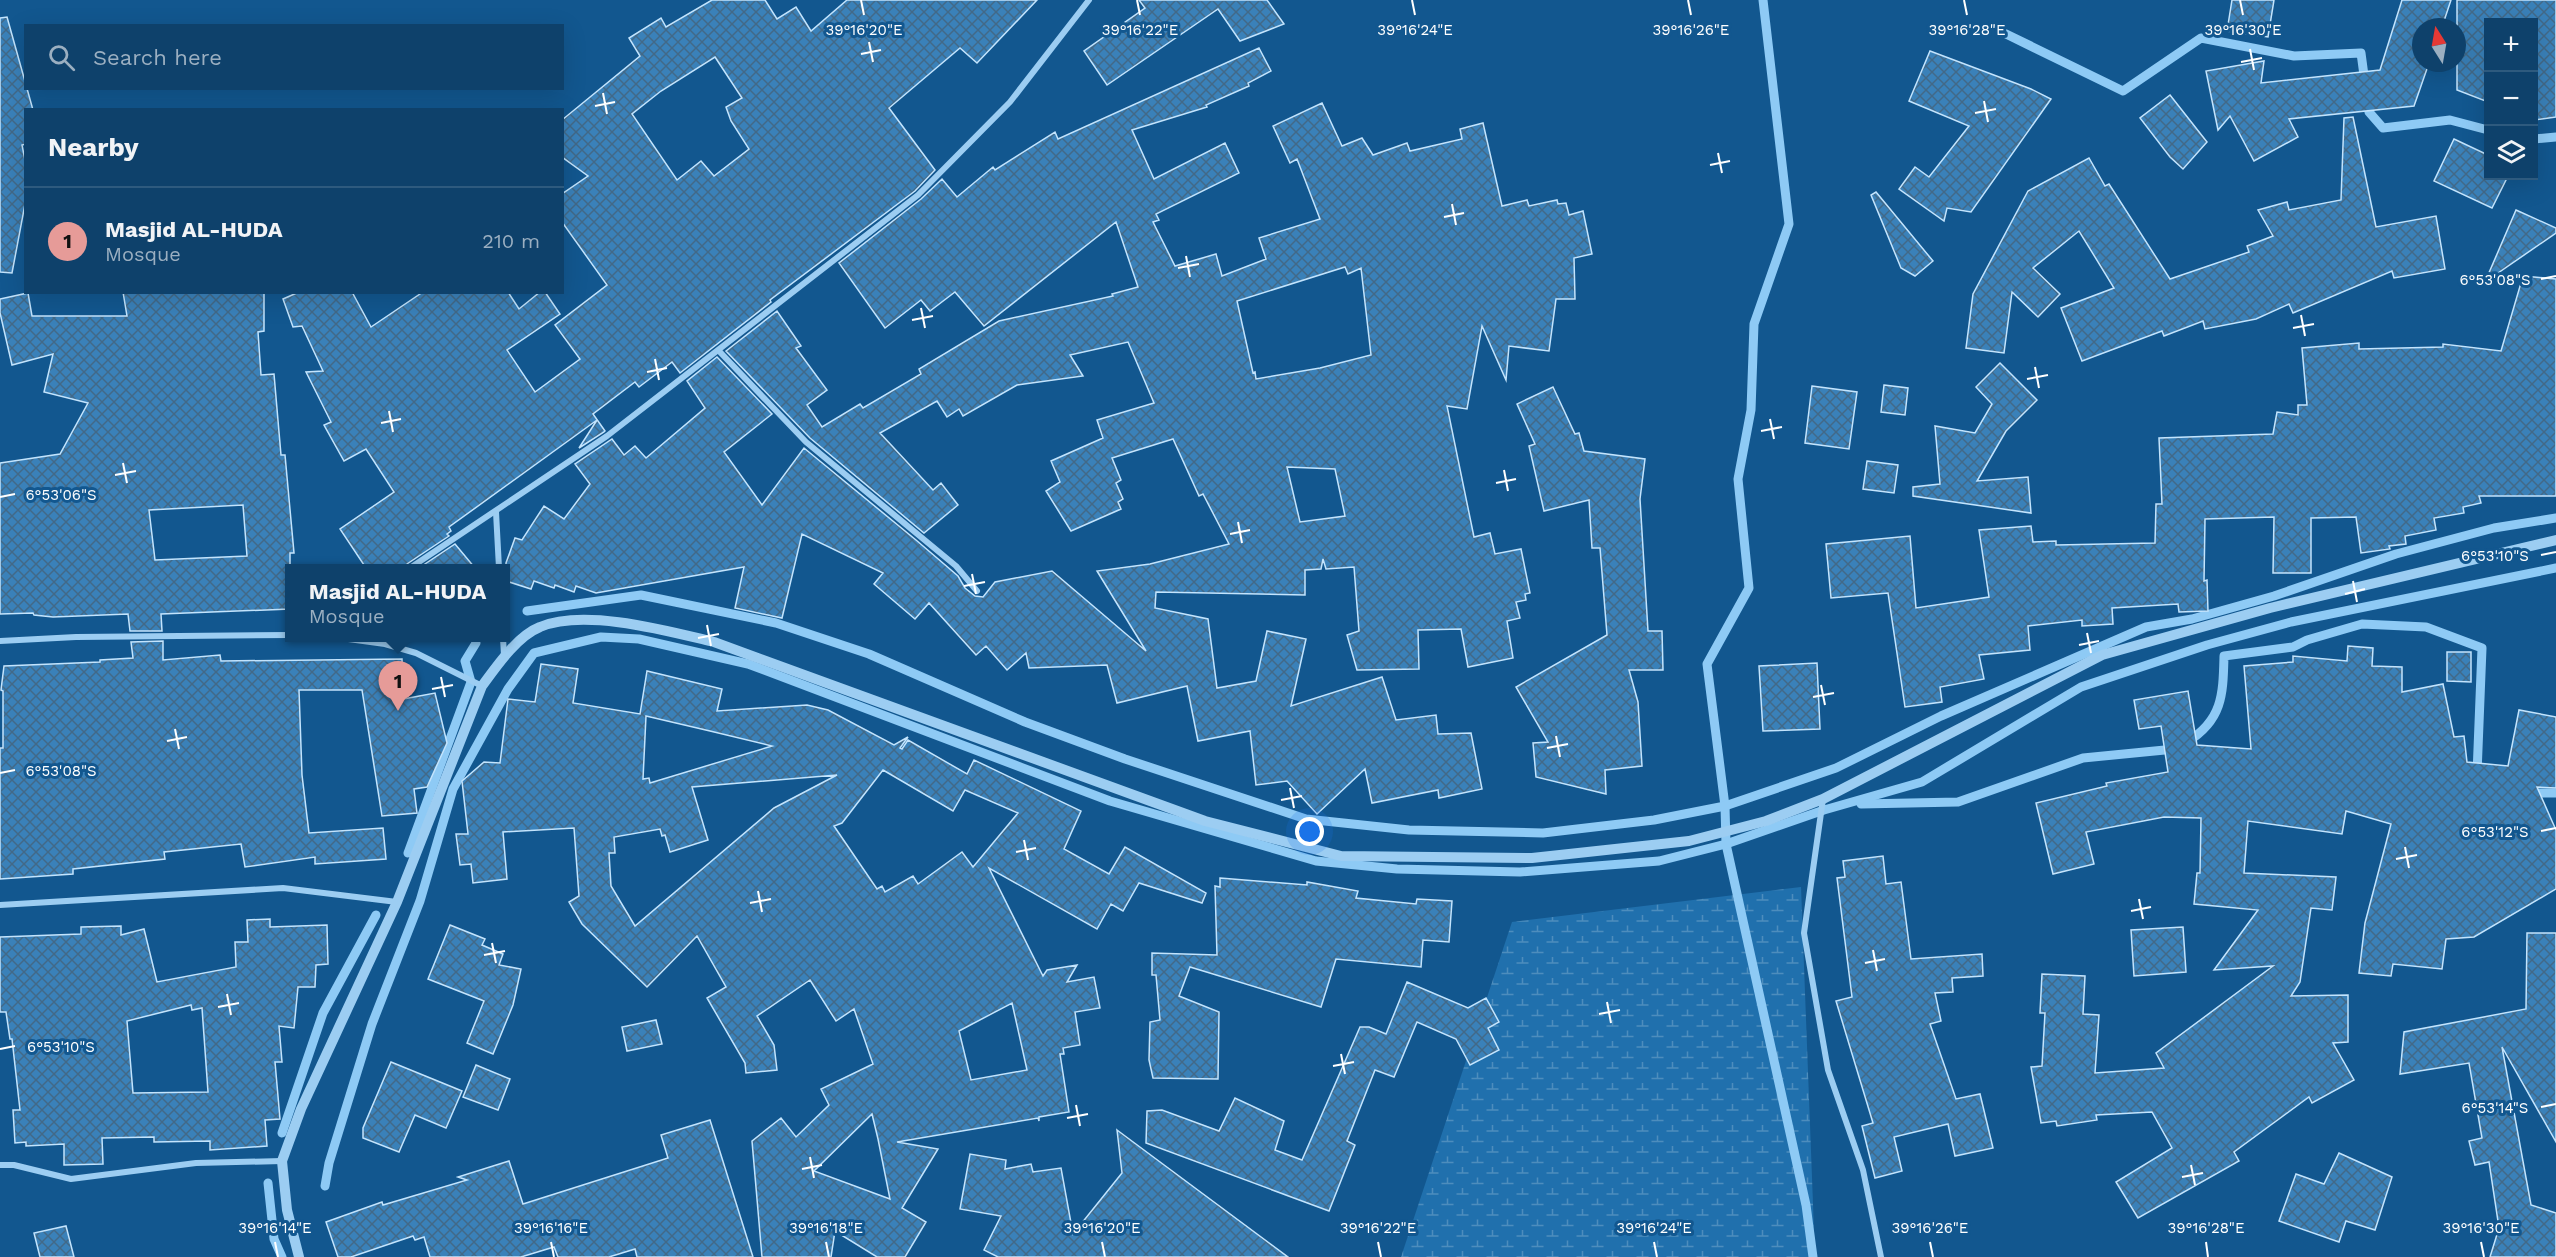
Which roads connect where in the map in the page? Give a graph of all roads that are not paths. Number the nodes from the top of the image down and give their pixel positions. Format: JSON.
{"nodes":[{"id":1,"x":1089,"y":0,"type":"edge"},
{"id":2,"x":719,"y":351,"type":"junction"},
{"id":3,"x":496,"y":512,"type":"junction"},
{"id":4,"x":2556,"y":540,"type":"edge"},
{"id":5,"x":416,"y":564,"type":"edge"},
{"id":6,"x":499,"y":564,"type":"edge"},
{"id":7,"x":977,"y":591,"type":"dead end"},
{"id":8,"x":285,"y":635,"type":"edge"},
{"id":9,"x":0,"y":641,"type":"edge"},
{"id":10,"x":370,"y":642,"type":"edge"},
{"id":11,"x":503,"y":642,"type":"edge"},
{"id":12,"x":504,"y":656,"type":"junction"},
{"id":13,"x":482,"y":686,"type":"junction"},
{"id":14,"x":1823,"y":799,"type":"junction"},
{"id":15,"x":397,"y":902,"type":"junction"},
{"id":16,"x":0,"y":905,"type":"edge"},
{"id":17,"x":282,"y":1161,"type":"junction"},
{"id":18,"x":0,"y":1165,"type":"edge"},
{"id":19,"x":299,"y":1257,"type":"edge"},
{"id":20,"x":1881,"y":1257,"type":"edge"}],
"edges":[{"from":1,"to":2,"type":"street"},
{"from":2,"to":3,"type":"street"},
{"from":2,"to":7,"type":"street"},
{"from":3,"to":5,"type":"street"},
{"from":3,"to":6,"type":"street"},
{"from":4,"to":14,"type":"street"},
{"from":8,"to":9,"type":"street"},
{"from":10,"to":13,"type":"street"},
{"from":11,"to":12,"type":"street"},
{"from":12,"to":13,"type":"street"},
{"from":12,"to":14,"type":"street"},
{"from":13,"to":15,"type":"street"},
{"from":14,"to":20,"type":"street"},
{"from":15,"to":16,"type":"street"},
{"from":15,"to":17,"type":"street"},
{"from":17,"to":18,"type":"street"},
{"from":17,"to":19,"type":"street"}]}
